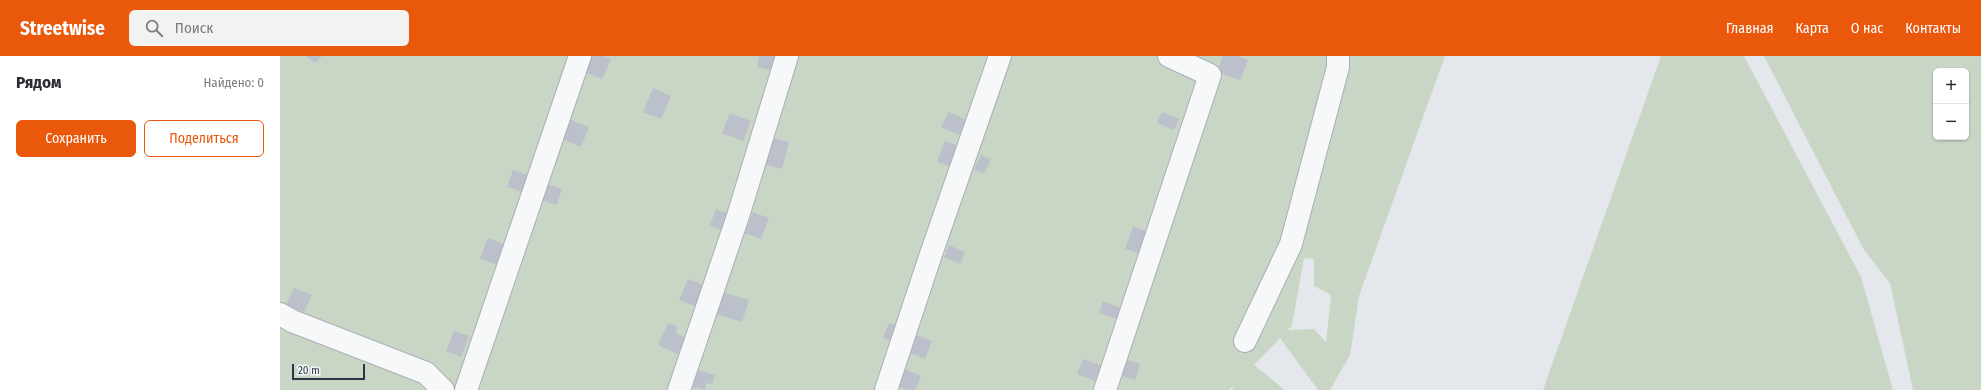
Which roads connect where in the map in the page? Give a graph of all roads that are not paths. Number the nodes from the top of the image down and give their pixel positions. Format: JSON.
{"nodes":[{"id":1,"x":580,"y":56,"type":"edge"},
{"id":2,"x":787,"y":56,"type":"edge"},
{"id":3,"x":1000,"y":56,"type":"edge"},
{"id":4,"x":1169,"y":56,"type":"edge"},
{"id":5,"x":1338,"y":56,"type":"edge"},
{"id":6,"x":280,"y":314,"type":"edge"},
{"id":7,"x":1245,"y":342,"type":"dead end"},
{"id":8,"x":443,"y":390,"type":"edge"},
{"id":9,"x":466,"y":390,"type":"edge"},
{"id":10,"x":679,"y":390,"type":"edge"},
{"id":11,"x":886,"y":390,"type":"edge"},
{"id":12,"x":1105,"y":390,"type":"edge"}],
"edges":[{"from":1,"to":9,"type":"lane"},
{"from":2,"to":10,"type":"lane"},
{"from":3,"to":11,"type":"lane"},
{"from":4,"to":12,"type":"lane"},
{"from":5,"to":7,"type":"lane"},
{"from":6,"to":8,"type":"lane"}]}
